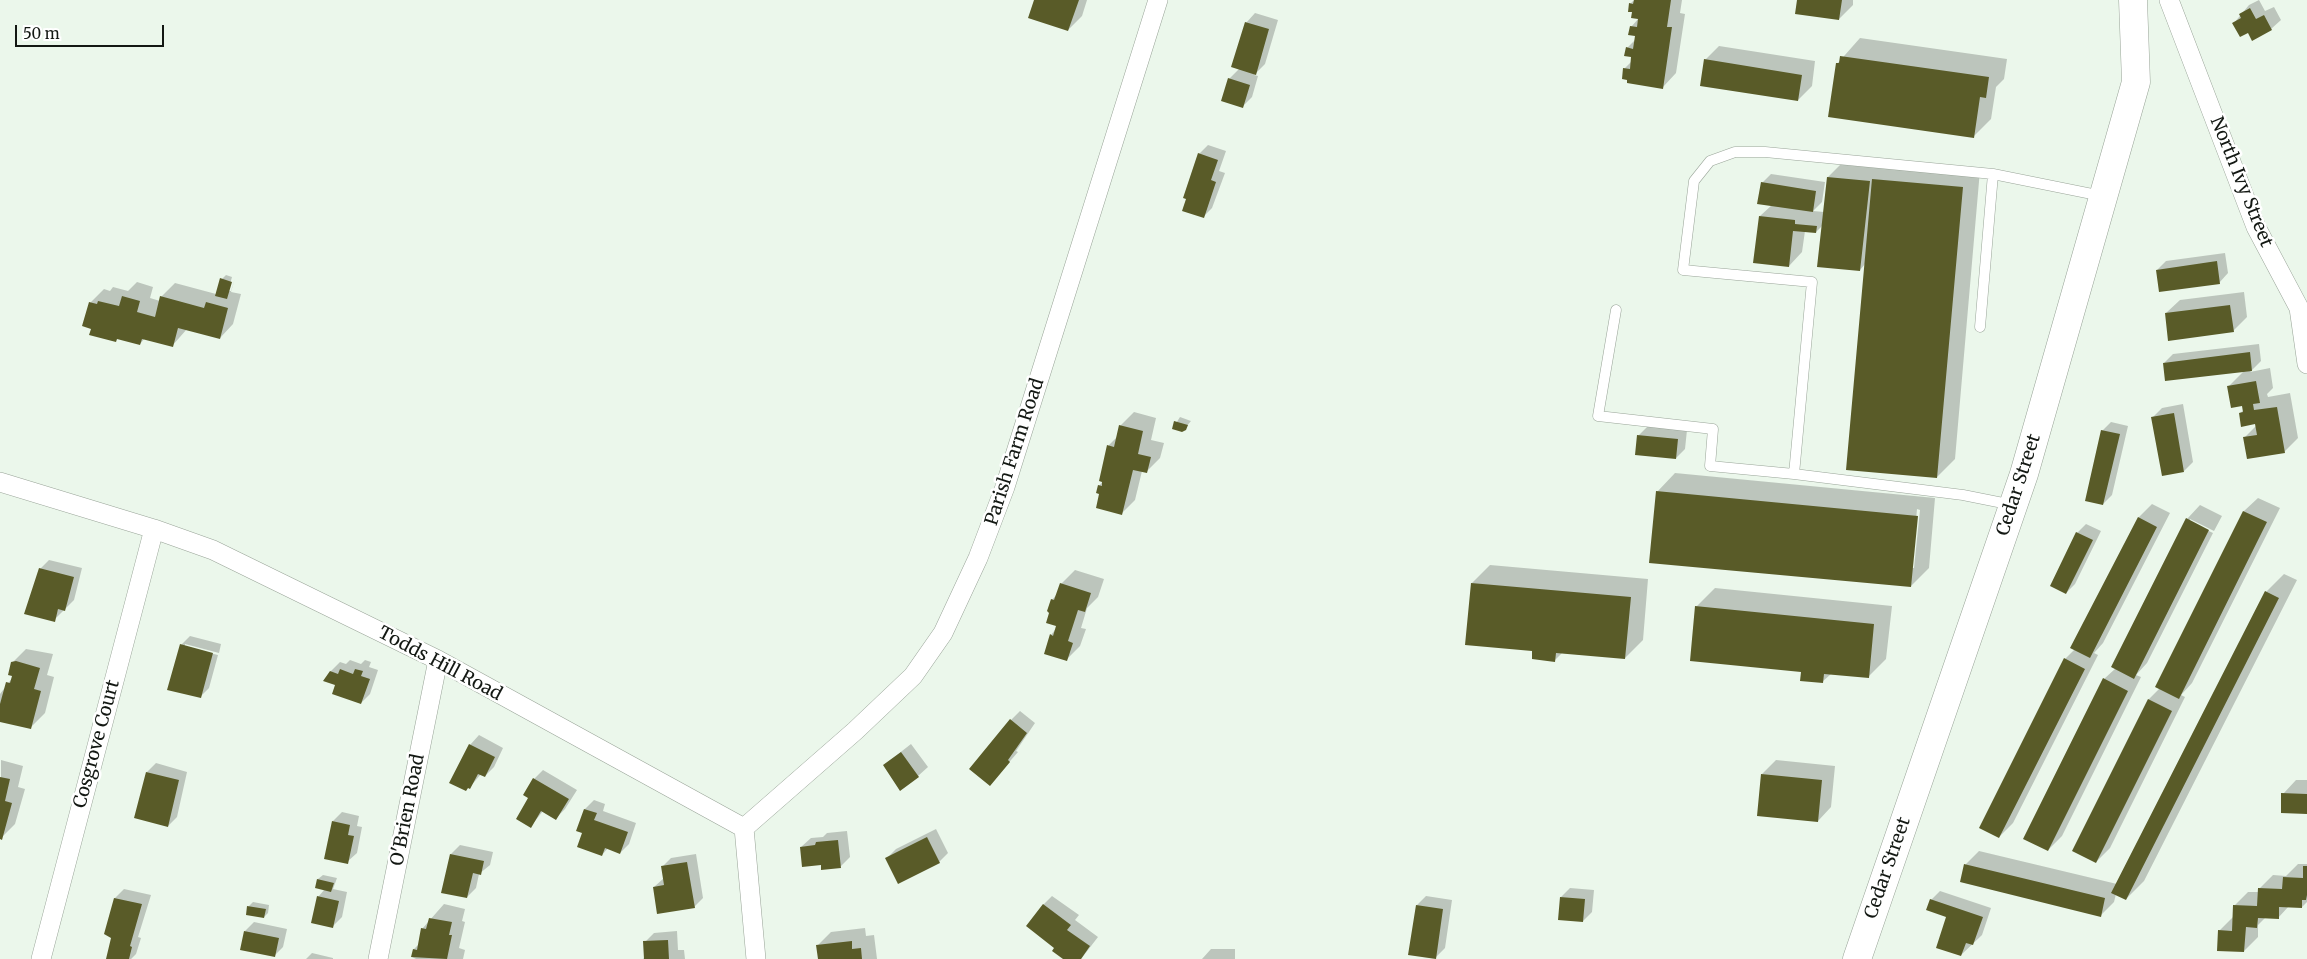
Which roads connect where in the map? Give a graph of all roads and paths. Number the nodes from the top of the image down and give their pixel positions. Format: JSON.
{"nodes":[{"id":1,"x":1158,"y":0,"type":"edge"},
{"id":2,"x":2133,"y":0,"type":"edge"},
{"id":3,"x":2169,"y":0,"type":"edge"},
{"id":4,"x":1993,"y":174,"type":"junction"},
{"id":5,"x":2104,"y":196,"type":"junction"},
{"id":6,"x":1616,"y":310,"type":"dead end"},
{"id":7,"x":1980,"y":326,"type":"dead end"},
{"id":8,"x":2307,"y":364,"type":"edge"},
{"id":9,"x":1794,"y":474,"type":"junction"},
{"id":10,"x":0,"y":482,"type":"edge"},
{"id":11,"x":2014,"y":505,"type":"junction"},
{"id":12,"x":154,"y":529,"type":"junction"},
{"id":13,"x":438,"y":660,"type":"junction"},
{"id":14,"x":744,"y":828,"type":"junction"},
{"id":15,"x":41,"y":959,"type":"edge"},
{"id":16,"x":378,"y":959,"type":"edge"},
{"id":17,"x":756,"y":959,"type":"edge"},
{"id":18,"x":1857,"y":959,"type":"edge"}],
"edges":[{"from":1,"to":14,"type":"street","name":"Parish Farm Road"},
{"from":2,"to":5,"type":"main road","name":"Cedar Street"},
{"from":3,"to":8,"type":"street","name":"North Ivy Street"},
{"from":4,"to":5,"type":"lane"},
{"from":4,"to":7,"type":"lane"},
{"from":4,"to":9,"type":"lane"},
{"from":5,"to":11,"type":"main road","name":"Cedar Street"},
{"from":6,"to":9,"type":"lane"},
{"from":9,"to":11,"type":"lane"},
{"from":10,"to":12,"type":"street","name":"Todds Hill Road"},
{"from":11,"to":18,"type":"main road","name":"Cedar Street"},
{"from":12,"to":13,"type":"street","name":"Todds Hill Road"},
{"from":12,"to":15,"type":"street","name":"Cosgrove Court"},
{"from":13,"to":14,"type":"street","name":"Todds Hill Road"},
{"from":13,"to":16,"type":"street","name":"O'Brien Road"},
{"from":14,"to":17,"type":"street"}]}
